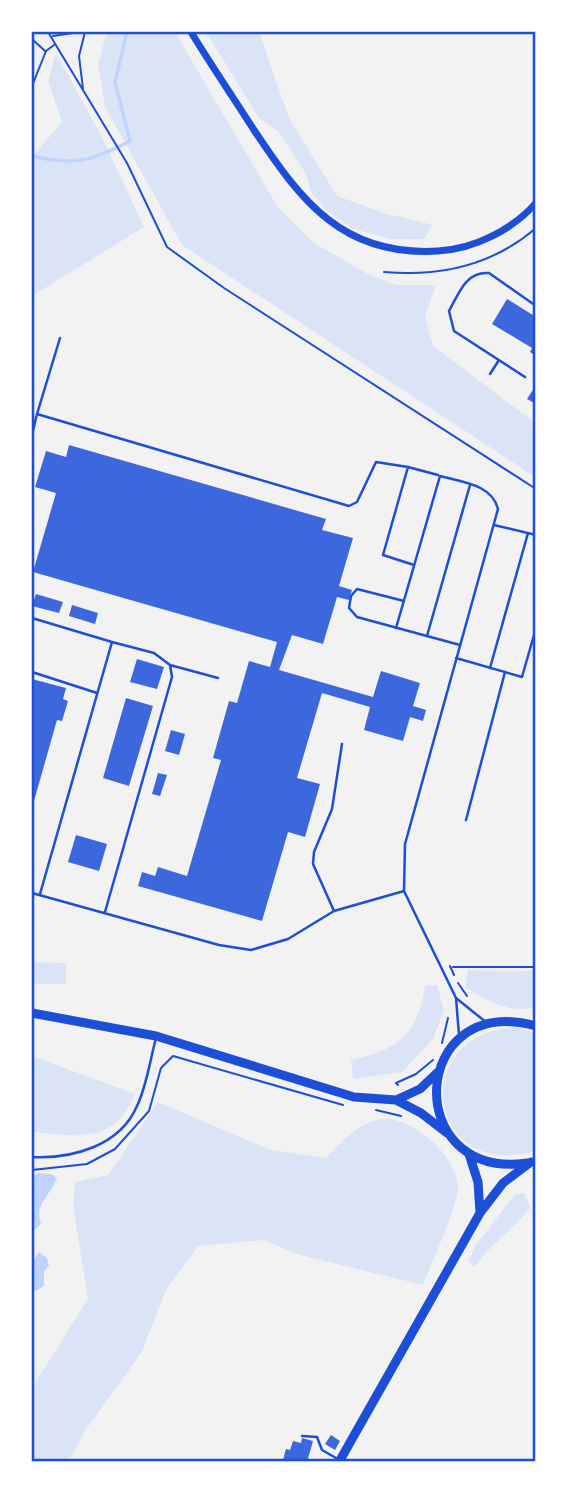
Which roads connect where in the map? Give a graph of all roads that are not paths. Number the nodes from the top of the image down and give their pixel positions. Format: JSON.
{"nodes":[{"id":1,"x":191,"y":32,"type":"edge"},
{"id":2,"x":536,"y":203,"type":"edge"},
{"id":3,"x":536,"y":306,"type":"edge"},
{"id":4,"x":60,"y":338,"type":"dead end"},
{"id":5,"x":499,"y":360,"type":"junction"},
{"id":6,"x":490,"y":374,"type":"dead end"},
{"id":7,"x":525,"y":377,"type":"dead end"},
{"id":8,"x":37,"y":414,"type":"junction"},
{"id":9,"x":32,"y":435,"type":"edge"},
{"id":10,"x":408,"y":467,"type":"junction"},
{"id":11,"x":440,"y":476,"type":"junction"},
{"id":12,"x":470,"y":485,"type":"junction"},
{"id":13,"x":494,"y":525,"type":"junction"},
{"id":14,"x":528,"y":533,"type":"junction"},
{"id":15,"x":536,"y":535,"type":"edge"},
{"id":16,"x":414,"y":565,"type":"junction"},
{"id":17,"x":404,"y":601,"type":"junction"},
{"id":18,"x":32,"y":618,"type":"edge"},
{"id":19,"x":396,"y":628,"type":"junction"},
{"id":20,"x":536,"y":628,"type":"edge"},
{"id":21,"x":427,"y":636,"type":"junction"},
{"id":22,"x":112,"y":642,"type":"junction"},
{"id":23,"x":460,"y":646,"type":"junction"},
{"id":24,"x":456,"y":658,"type":"junction"},
{"id":25,"x":170,"y":665,"type":"junction"},
{"id":26,"x":490,"y":668,"type":"junction"},
{"id":27,"x":32,"y":672,"type":"edge"},
{"id":28,"x":505,"y":672,"type":"junction"},
{"id":29,"x":218,"y":678,"type":"dead end"},
{"id":30,"x":97,"y":693,"type":"junction"},
{"id":31,"x":342,"y":744,"type":"dead end"},
{"id":32,"x":466,"y":820,"type":"dead end"},
{"id":33,"x":404,"y":891,"type":"junction"},
{"id":34,"x":32,"y":892,"type":"edge"},
{"id":35,"x":40,"y":894,"type":"junction"},
{"id":36,"x":334,"y":911,"type":"junction"},
{"id":37,"x":104,"y":912,"type":"junction"},
{"id":38,"x":456,"y":998,"type":"junction"},
{"id":39,"x":32,"y":1013,"type":"edge"},
{"id":40,"x":487,"y":1023,"type":"junction"},
{"id":41,"x":536,"y":1026,"type":"edge"},
{"id":42,"x":156,"y":1037,"type":"junction"},
{"id":43,"x":460,"y":1039,"type":"junction"},
{"id":44,"x":438,"y":1072,"type":"junction"},
{"id":45,"x":401,"y":1099,"type":"junction"},
{"id":46,"x":448,"y":1134,"type":"junction"},
{"id":47,"x":469,"y":1154,"type":"junction"},
{"id":48,"x":33,"y":1158,"type":"edge"},
{"id":49,"x":533,"y":1161,"type":"edge"},
{"id":50,"x":480,"y":1213,"type":"junction"},
{"id":51,"x":302,"y":1436,"type":"dead end"},
{"id":52,"x":340,"y":1461,"type":"edge"}],
"edges":[{"from":1,"to":2,"type":"street"},
{"from":3,"to":5,"type":"lane"},
{"from":4,"to":8,"type":"lane"},
{"from":5,"to":6,"type":"lane"},
{"from":5,"to":7,"type":"lane"},
{"from":8,"to":9,"type":"lane"},
{"from":8,"to":10,"type":"lane"},
{"from":10,"to":11,"type":"lane"},
{"from":10,"to":16,"type":"lane"},
{"from":11,"to":12,"type":"lane"},
{"from":11,"to":16,"type":"lane"},
{"from":12,"to":13,"type":"lane"},
{"from":12,"to":21,"type":"lane"},
{"from":13,"to":14,"type":"lane"},
{"from":13,"to":23,"type":"lane"},
{"from":14,"to":15,"type":"lane"},
{"from":14,"to":26,"type":"lane"},
{"from":16,"to":17,"type":"lane"},
{"from":17,"to":19,"type":"lane"},
{"from":17,"to":19,"type":"lane"},
{"from":18,"to":22,"type":"lane"},
{"from":19,"to":21,"type":"lane"},
{"from":20,"to":28,"type":"lane"},
{"from":21,"to":23,"type":"lane"},
{"from":22,"to":25,"type":"lane"},
{"from":22,"to":30,"type":"lane"},
{"from":23,"to":24,"type":"lane"},
{"from":24,"to":26,"type":"lane"},
{"from":24,"to":33,"type":"lane"},
{"from":25,"to":29,"type":"lane"},
{"from":25,"to":37,"type":"lane"},
{"from":26,"to":28,"type":"lane"},
{"from":27,"to":30,"type":"lane"},
{"from":28,"to":32,"type":"lane"},
{"from":30,"to":35,"type":"lane"},
{"from":31,"to":36,"type":"lane"},
{"from":33,"to":36,"type":"lane"},
{"from":33,"to":38,"type":"lane"},
{"from":34,"to":35,"type":"lane"},
{"from":35,"to":37,"type":"lane"},
{"from":36,"to":37,"type":"lane"},
{"from":38,"to":40,"type":"lane"},
{"from":38,"to":43,"type":"lane"},
{"from":39,"to":42,"type":"main road"},
{"from":40,"to":41,"type":"main road"},
{"from":40,"to":43,"type":"main road"},
{"from":42,"to":45,"type":"main road"},
{"from":42,"to":48,"type":"lane"},
{"from":43,"to":44,"type":"main road"},
{"from":44,"to":45,"type":"main road"},
{"from":44,"to":46,"type":"main road"},
{"from":45,"to":46,"type":"main road"},
{"from":46,"to":47,"type":"main road"},
{"from":47,"to":49,"type":"main road"},
{"from":47,"to":50,"type":"main road"},
{"from":49,"to":50,"type":"main road"},
{"from":50,"to":52,"type":"main road"},
{"from":51,"to":52,"type":"lane"}]}
